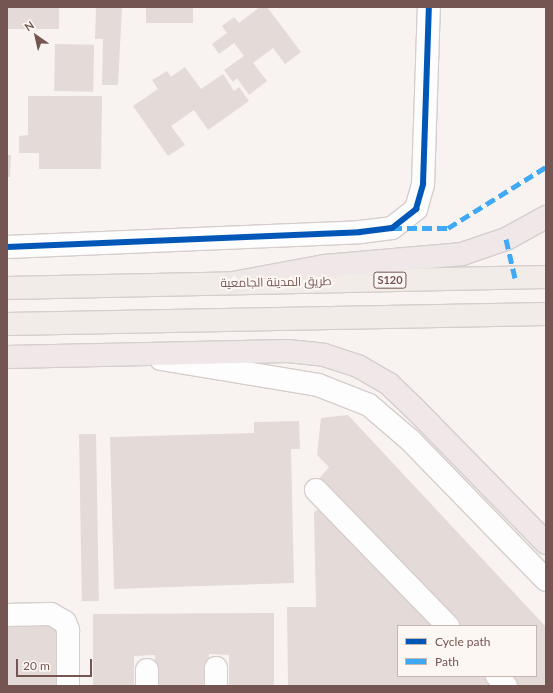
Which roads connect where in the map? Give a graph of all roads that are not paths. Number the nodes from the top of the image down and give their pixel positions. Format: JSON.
{"nodes":[{"id":1,"x":428,"y":7,"type":"edge"},
{"id":2,"x":546,"y":217,"type":"edge"},
{"id":3,"x":7,"y":247,"type":"edge"},
{"id":4,"x":546,"y":277,"type":"edge"},
{"id":5,"x":233,"y":283,"type":"junction"},
{"id":6,"x":7,"y":288,"type":"edge"},
{"id":7,"x":546,"y":314,"type":"edge"},
{"id":8,"x":7,"y":324,"type":"edge"},
{"id":9,"x":132,"y":354,"type":"junction"},
{"id":10,"x":7,"y":357,"type":"edge"},
{"id":11,"x":316,"y":490,"type":"dead end"},
{"id":12,"x":546,"y":543,"type":"edge"},
{"id":13,"x":546,"y":580,"type":"edge"},
{"id":14,"x":7,"y":615,"type":"edge"},
{"id":15,"x":447,"y":625,"type":"edge"},
{"id":16,"x":497,"y":677,"type":"edge"},
{"id":17,"x":68,"y":686,"type":"edge"},
{"id":18,"x":506,"y":686,"type":"edge"}],
"edges":[{"from":1,"to":3,"type":"street"},
{"from":2,"to":5,"type":"highway"},
{"from":4,"to":5,"type":"main road","name":"طريق المدينة الجامعية","number":"S120"},
{"from":5,"to":6,"type":"main road","name":"طريق المدينة الجامعية","number":"S120"},
{"from":7,"to":8,"type":"main road"},
{"from":9,"to":10,"type":"highway"},
{"from":9,"to":12,"type":"highway"},
{"from":9,"to":13,"type":"street"},
{"from":11,"to":15,"type":"street"},
{"from":14,"to":17,"type":"street"},
{"from":16,"to":18,"type":"street"}]}
